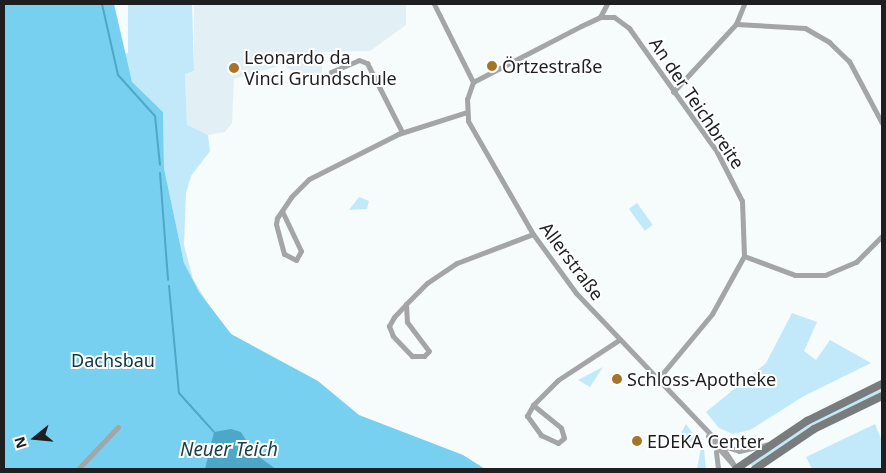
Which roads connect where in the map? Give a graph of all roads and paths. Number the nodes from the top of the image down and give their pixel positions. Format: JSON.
{"nodes":[{"id":1,"x":434,"y":4,"type":"edge"},
{"id":2,"x":606,"y":4,"type":"edge"},
{"id":3,"x":744,"y":4,"type":"edge"},
{"id":4,"x":600,"y":17,"type":"junction"},
{"id":5,"x":736,"y":24,"type":"junction"},
{"id":6,"x":331,"y":72,"type":"dead end"},
{"id":7,"x":473,"y":82,"type":"junction"},
{"id":8,"x":673,"y":92,"type":"junction"},
{"id":9,"x":467,"y":112,"type":"junction"},
{"id":10,"x":882,"y":122,"type":"edge"},
{"id":11,"x":402,"y":132,"type":"junction"},
{"id":12,"x":282,"y":211,"type":"junction"},
{"id":13,"x":533,"y":234,"type":"junction"},
{"id":14,"x":882,"y":236,"type":"edge"},
{"id":15,"x":744,"y":256,"type":"junction"},
{"id":16,"x":406,"y":304,"type":"junction"},
{"id":17,"x":619,"y":340,"type":"junction"},
{"id":18,"x":658,"y":379,"type":"junction"},
{"id":19,"x":882,"y":384,"type":"edge"},
{"id":20,"x":882,"y":396,"type":"edge"},
{"id":21,"x":533,"y":405,"type":"junction"},
{"id":22,"x":118,"y":427,"type":"dead end"},
{"id":23,"x":704,"y":430,"type":"junction"},
{"id":24,"x":770,"y":444,"type":"junction"},
{"id":25,"x":721,"y":445,"type":"junction"},
{"id":26,"x":715,"y":449,"type":"junction"},
{"id":27,"x":78,"y":469,"type":"edge"},
{"id":28,"x":718,"y":469,"type":"edge"},
{"id":29,"x":736,"y":469,"type":"edge"},
{"id":30,"x":755,"y":469,"type":"edge"}],
"edges":[{"from":1,"to":7,"type":"street"},
{"from":2,"to":4,"type":"street"},
{"from":3,"to":5,"type":"street"},
{"from":4,"to":7,"type":"street"},
{"from":4,"to":8,"type":"street","name":"An der Teichbreite"},
{"from":5,"to":8,"type":"street"},
{"from":5,"to":10,"type":"street"},
{"from":6,"to":11,"type":"street"},
{"from":7,"to":9,"type":"street"},
{"from":8,"to":15,"type":"street","name":"An der Teichbreite"},
{"from":9,"to":11,"type":"street"},
{"from":9,"to":13,"type":"street","name":"Allerstraße"},
{"from":11,"to":12,"type":"street"},
{"from":12,"to":12,"type":"street"},
{"from":13,"to":16,"type":"street"},
{"from":13,"to":17,"type":"street","name":"Allerstraße"},
{"from":14,"to":15,"type":"street"},
{"from":15,"to":18,"type":"street","name":"An der Teichbreite"},
{"from":16,"to":16,"type":"street"},
{"from":17,"to":18,"type":"street","name":"Allerstraße"},
{"from":17,"to":21,"type":"street"},
{"from":18,"to":23,"type":"street","name":"Allerstraße"},
{"from":19,"to":24,"type":"street"},
{"from":20,"to":30,"type":"street"},
{"from":21,"to":21,"type":"street"},
{"from":22,"to":27,"type":"street"},
{"from":23,"to":25,"type":"street","name":"Allerstraße"},
{"from":23,"to":26,"type":"street","name":"Allerstraße"},
{"from":24,"to":25,"type":"street"},
{"from":24,"to":29,"type":"street"},
{"from":25,"to":29,"type":"street","name":"Allerstraße"},
{"from":26,"to":28,"type":"street","name":"Allerstraße"},
{"from":26,"to":29,"type":"street","name":"Allerstraße"}]}
